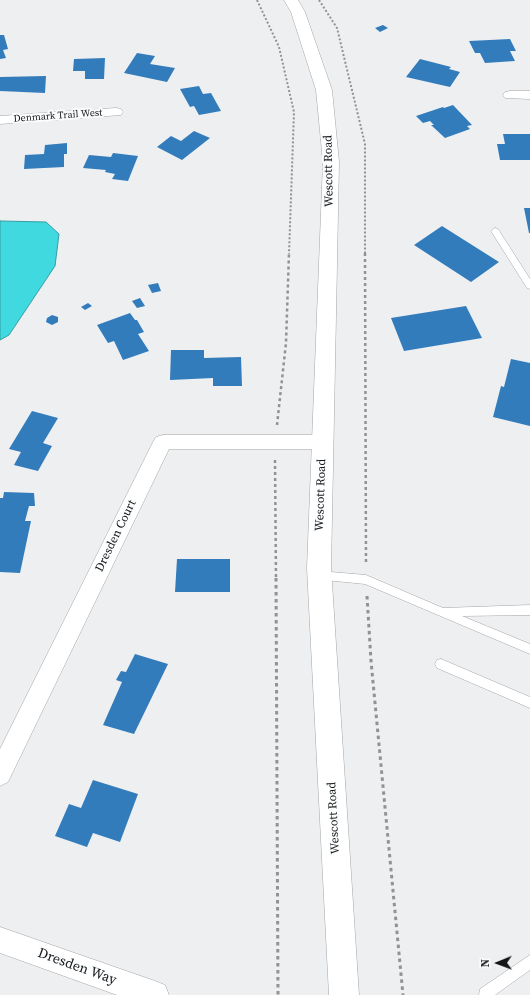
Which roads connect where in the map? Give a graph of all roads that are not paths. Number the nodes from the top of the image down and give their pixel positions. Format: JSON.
{"nodes":[{"id":1,"x":291,"y":0,"type":"edge"},
{"id":2,"x":510,"y":95,"type":"dead end"},
{"id":3,"x":530,"y":95,"type":"edge"},
{"id":4,"x":116,"y":112,"type":"dead end"},
{"id":5,"x":0,"y":120,"type":"edge"},
{"id":6,"x":495,"y":231,"type":"dead end"},
{"id":7,"x":530,"y":286,"type":"edge"},
{"id":8,"x":323,"y":442,"type":"junction"},
{"id":9,"x":319,"y":576,"type":"junction"},
{"id":10,"x":530,"y":610,"type":"edge"},
{"id":11,"x":443,"y":612,"type":"junction"},
{"id":12,"x":530,"y":649,"type":"edge"},
{"id":13,"x":441,"y":664,"type":"dead end"},
{"id":14,"x":530,"y":703,"type":"edge"},
{"id":15,"x":0,"y":774,"type":"edge"},
{"id":16,"x":0,"y":940,"type":"edge"},
{"id":17,"x":530,"y":962,"type":"edge"},
{"id":18,"x":485,"y":994,"type":"edge"},
{"id":19,"x":155,"y":995,"type":"edge"},
{"id":20,"x":344,"y":995,"type":"edge"}],
"edges":[{"from":1,"to":8,"type":"street","name":"Wescott Road"},
{"from":2,"to":3,"type":"street"},
{"from":4,"to":5,"type":"street","name":"Denmark Trail West"},
{"from":6,"to":7,"type":"lane"},
{"from":8,"to":9,"type":"street","name":"Wescott Road"},
{"from":8,"to":15,"type":"street","name":"Dresden Court"},
{"from":9,"to":11,"type":"lane"},
{"from":9,"to":20,"type":"street","name":"Wescott Road"},
{"from":10,"to":11,"type":"lane"},
{"from":11,"to":12,"type":"lane"},
{"from":13,"to":14,"type":"lane"},
{"from":16,"to":19,"type":"street","name":"Dresden Way"},
{"from":17,"to":18,"type":"lane"}]}
